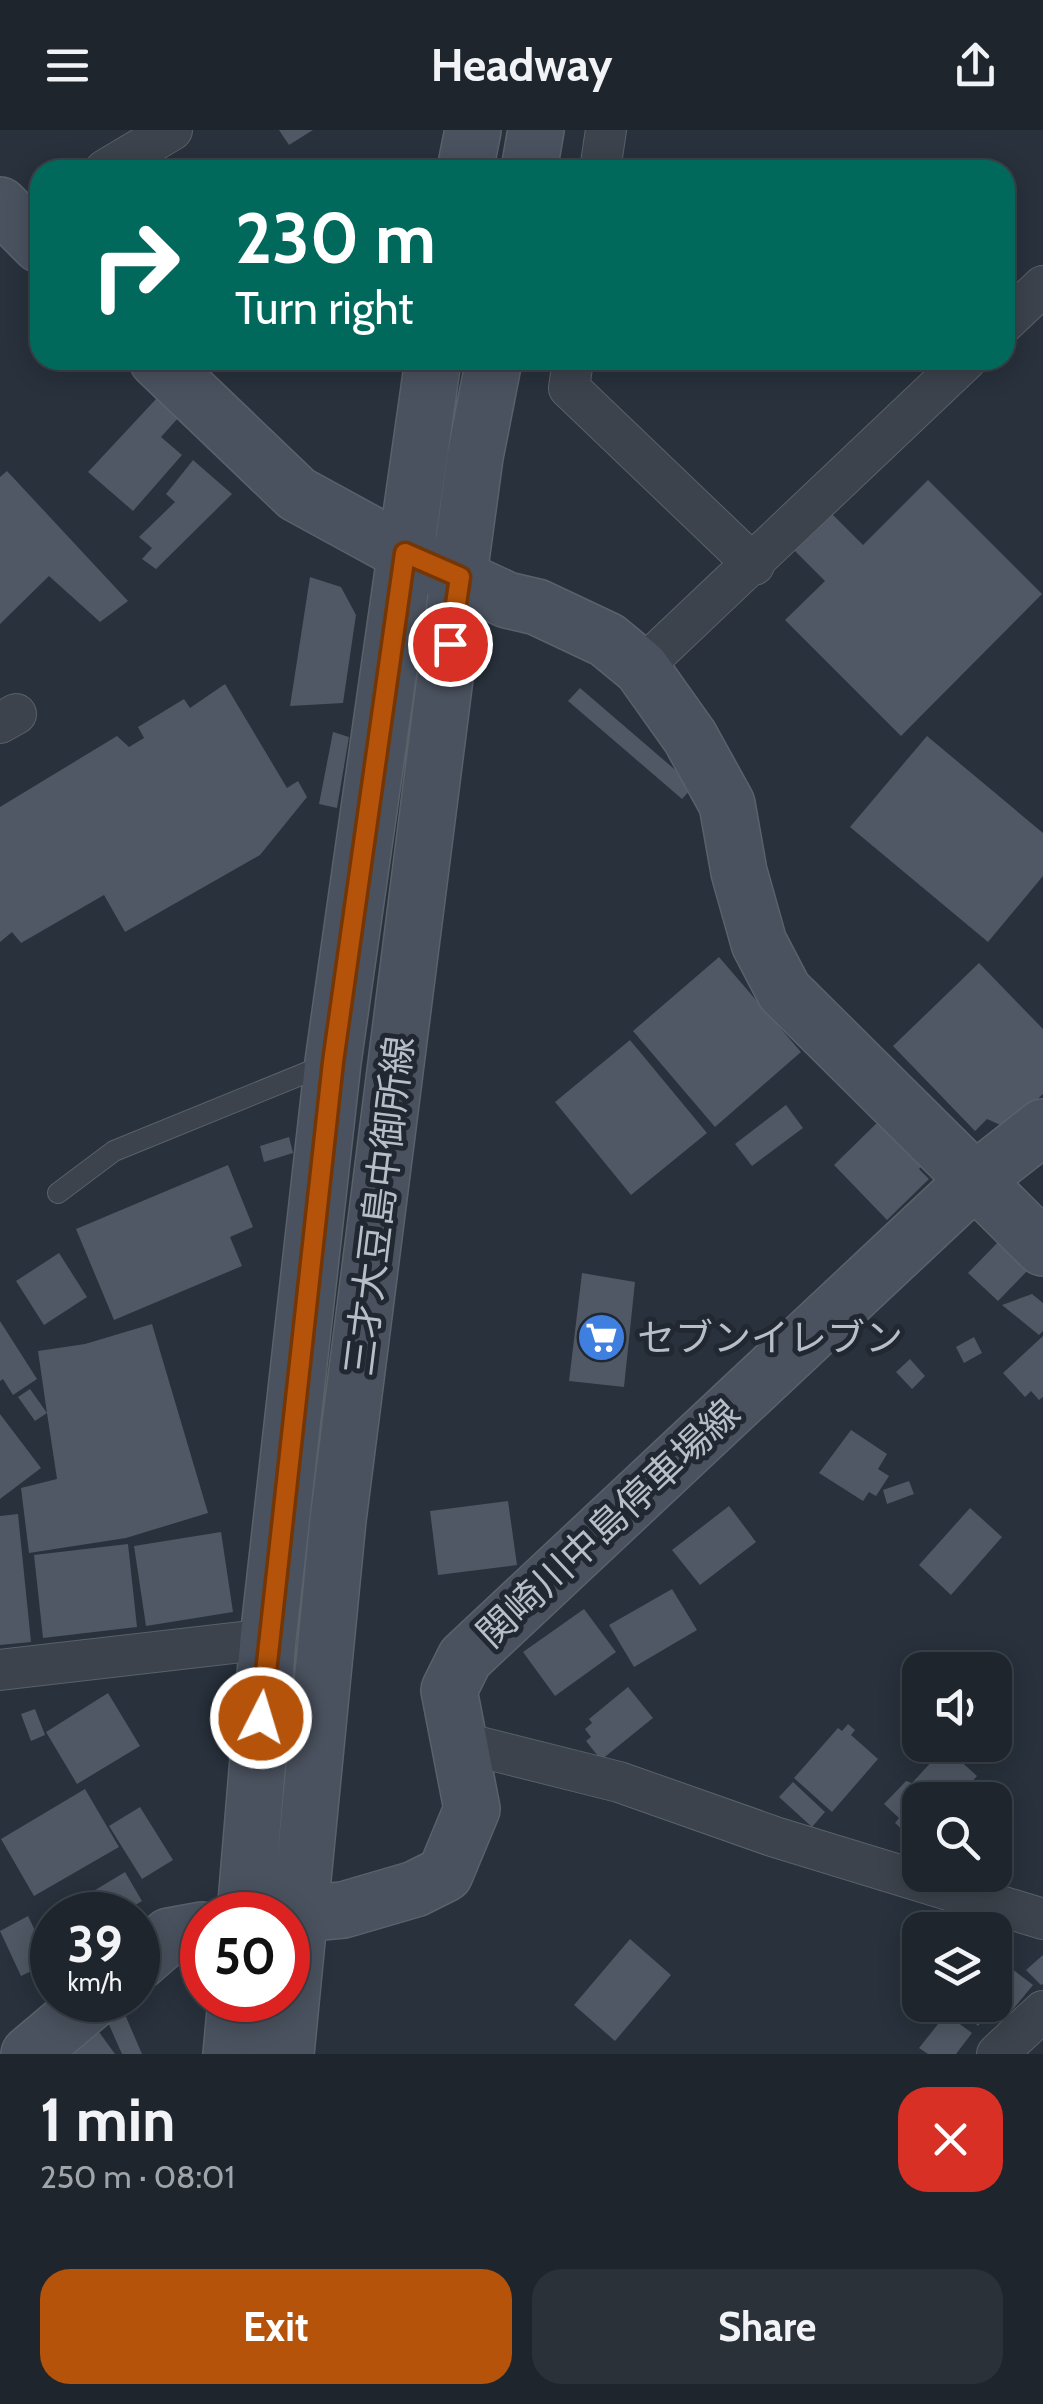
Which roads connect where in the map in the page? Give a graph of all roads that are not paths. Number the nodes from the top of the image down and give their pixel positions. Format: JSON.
{"nodes":[{"id":1,"x":172,"y":130,"type":"edge"},
{"id":2,"x":473,"y":130,"type":"edge"},
{"id":3,"x":536,"y":130,"type":"edge"},
{"id":4,"x":606,"y":130,"type":"edge"},
{"id":5,"x":121,"y":160,"type":"edge"},
{"id":6,"x":467,"y":160,"type":"edge"},
{"id":7,"x":531,"y":160,"type":"edge"},
{"id":8,"x":602,"y":160,"type":"edge"},
{"id":9,"x":1043,"y":286,"type":"edge"},
{"id":10,"x":1015,"y":313,"type":"edge"},
{"id":11,"x":167,"y":370,"type":"edge"},
{"id":12,"x":432,"y":370,"type":"edge"},
{"id":13,"x":492,"y":370,"type":"edge"},
{"id":14,"x":572,"y":370,"type":"edge"},
{"id":15,"x":956,"y":370,"type":"edge"},
{"id":16,"x":405,"y":553,"type":"junction"},
{"id":17,"x":754,"y":565,"type":"junction"},
{"id":18,"x":460,"y":577,"type":"junction"},
{"id":19,"x":641,"y":668,"type":"junction"},
{"id":20,"x":333,"y":1062,"type":"junction"},
{"id":21,"x":1043,"y":1127,"type":"edge"},
{"id":22,"x":973,"y":1182,"type":"junction"},
{"id":23,"x":58,"y":1193,"type":"dead end"},
{"id":24,"x":1043,"y":1248,"type":"edge"},
{"id":25,"x":268,"y":1639,"type":"junction"},
{"id":26,"x":0,"y":1670,"type":"edge"},
{"id":27,"x":460,"y":1742,"type":"junction"},
{"id":28,"x":246,"y":1892,"type":"edge"},
{"id":29,"x":296,"y":1892,"type":"edge"},
{"id":30,"x":310,"y":1913,"type":"edge"},
{"id":31,"x":1043,"y":1920,"type":"edge"},
{"id":32,"x":1043,"y":2011,"type":"edge"},
{"id":33,"x":67,"y":2022,"type":"edge"},
{"id":34,"x":234,"y":2022,"type":"edge"},
{"id":35,"x":288,"y":2022,"type":"edge"},
{"id":36,"x":29,"y":2054,"type":"edge"},
{"id":37,"x":231,"y":2054,"type":"edge"},
{"id":38,"x":286,"y":2054,"type":"edge"},
{"id":39,"x":997,"y":2054,"type":"edge"}],
"edges":[{"from":1,"to":5,"type":"street"},
{"from":2,"to":6,"type":"main road"},
{"from":3,"to":7,"type":"main road"},
{"from":4,"to":8,"type":"street"},
{"from":9,"to":10,"type":"street"},
{"from":11,"to":16,"type":"main road"},
{"from":12,"to":16,"type":"main road","name":"三才大豆島中御所線"},
{"from":13,"to":18,"type":"main road","name":"三才大豆島中御所線"},
{"from":14,"to":17,"type":"street"},
{"from":15,"to":17,"type":"street"},
{"from":16,"to":18,"type":"main road"},
{"from":16,"to":20,"type":"main road","name":"三才大豆島中御所線"},
{"from":17,"to":19,"type":"street"},
{"from":18,"to":19,"type":"main road"},
{"from":18,"to":29,"type":"main road","name":"三才大豆島中御所線"},
{"from":19,"to":22,"type":"main road"},
{"from":20,"to":23,"type":"lane"},
{"from":20,"to":25,"type":"main road","name":"三才大豆島中御所線"},
{"from":21,"to":22,"type":"main road","name":"関崎川中島停車場線"},
{"from":22,"to":24,"type":"main road"},
{"from":22,"to":27,"type":"main road","name":"関崎川中島停車場線"},
{"from":25,"to":26,"type":"street"},
{"from":25,"to":28,"type":"main road","name":"三才大豆島中御所線"},
{"from":27,"to":30,"type":"main road","name":"関崎川中島停車場線"},
{"from":27,"to":31,"type":"street"},
{"from":32,"to":39,"type":"street"},
{"from":33,"to":36,"type":"main road"},
{"from":34,"to":37,"type":"main road"},
{"from":35,"to":38,"type":"main road","name":"三才大豆島中御所線"}]}
